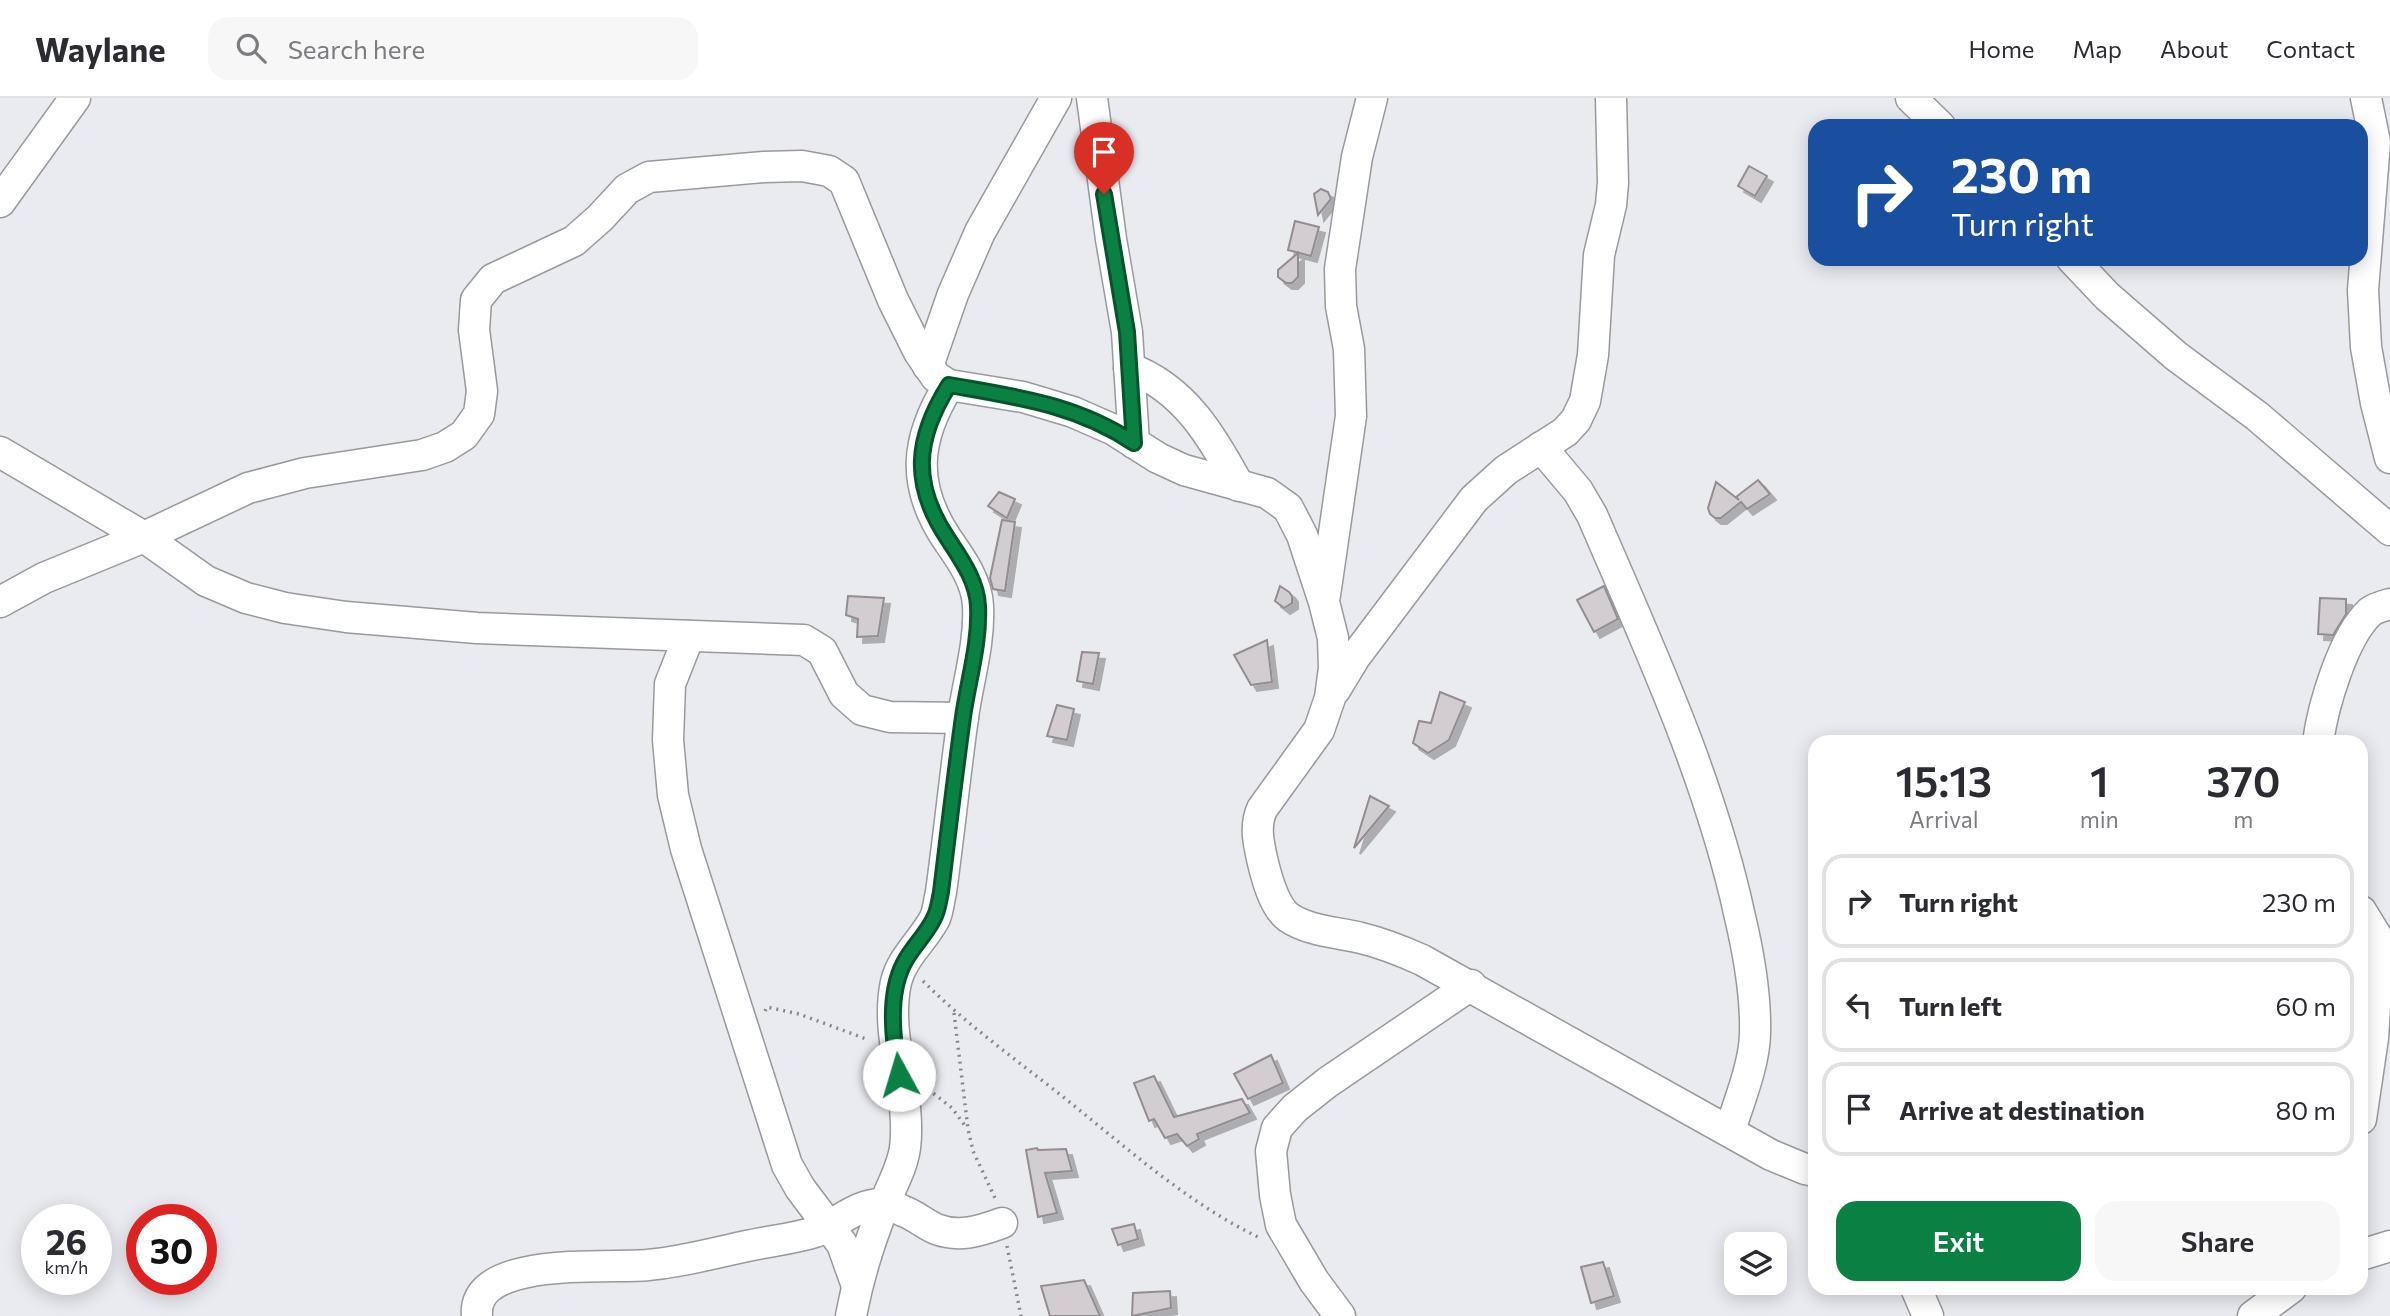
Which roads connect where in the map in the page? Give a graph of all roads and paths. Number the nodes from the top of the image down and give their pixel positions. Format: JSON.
{"nodes":[{"id":1,"x":75,"y":98,"type":"edge"},
{"id":2,"x":1056,"y":98,"type":"edge"},
{"id":3,"x":1092,"y":98,"type":"edge"},
{"id":4,"x":1372,"y":98,"type":"edge"},
{"id":5,"x":1611,"y":98,"type":"edge"},
{"id":6,"x":1911,"y":98,"type":"edge"},
{"id":7,"x":2365,"y":98,"type":"edge"},
{"id":8,"x":1933,"y":119,"type":"edge"},
{"id":9,"x":0,"y":202,"type":"edge"},
{"id":10,"x":2368,"y":222,"type":"edge"},
{"id":11,"x":2079,"y":266,"type":"edge"},
{"id":12,"x":2364,"y":266,"type":"edge"},
{"id":13,"x":1129,"y":368,"type":"junction"},
{"id":14,"x":939,"y":376,"type":"junction"},
{"id":15,"x":1134,"y":443,"type":"junction"},
{"id":16,"x":1541,"y":447,"type":"junction"},
{"id":17,"x":0,"y":452,"type":"edge"},
{"id":18,"x":2390,"y":458,"type":"edge"},
{"id":19,"x":1239,"y":485,"type":"junction"},
{"id":20,"x":2390,"y":530,"type":"edge"},
{"id":21,"x":144,"y":537,"type":"junction"},
{"id":22,"x":0,"y":602,"type":"edge"},
{"id":23,"x":1324,"y":602,"type":"junction"},
{"id":24,"x":2390,"y":604,"type":"edge"},
{"id":25,"x":688,"y":636,"type":"junction"},
{"id":26,"x":1330,"y":698,"type":"junction"},
{"id":27,"x":963,"y":718,"type":"junction"},
{"id":28,"x":2320,"y":735,"type":"edge"},
{"id":29,"x":2368,"y":923,"type":"edge"},
{"id":30,"x":2384,"y":950,"type":"edge"},
{"id":31,"x":904,"y":962,"type":"junction"},
{"id":32,"x":1471,"y":985,"type":"junction"},
{"id":33,"x":954,"y":1011,"type":"junction"},
{"id":34,"x":750,"y":1049,"type":"junction"},
{"id":35,"x":896,"y":1058,"type":"junction"},
{"id":36,"x":2368,"y":1075,"type":"edge"},
{"id":37,"x":968,"y":1129,"type":"junction"},
{"id":38,"x":1730,"y":1130,"type":"junction"},
{"id":39,"x":1808,"y":1170,"type":"edge"},
{"id":40,"x":884,"y":1204,"type":"junction"},
{"id":41,"x":1002,"y":1223,"type":"junction"},
{"id":42,"x":829,"y":1226,"type":"junction"},
{"id":43,"x":1264,"y":1240,"type":"dead end"},
{"id":44,"x":2390,"y":1246,"type":"edge"},
{"id":45,"x":2368,"y":1253,"type":"edge"},
{"id":46,"x":857,"y":1286,"type":"junction"},
{"id":47,"x":2282,"y":1295,"type":"edge"},
{"id":48,"x":477,"y":1316,"type":"edge"},
{"id":49,"x":851,"y":1316,"type":"edge"},
{"id":50,"x":1021,"y":1316,"type":"edge"},
{"id":51,"x":1340,"y":1316,"type":"edge"},
{"id":52,"x":2253,"y":1316,"type":"edge"}],
"edges":[{"from":1,"to":9,"type":"street"},
{"from":2,"to":14,"type":"street"},
{"from":3,"to":13,"type":"street"},
{"from":4,"to":23,"type":"street"},
{"from":5,"to":16,"type":"street"},
{"from":6,"to":8,"type":"street"},
{"from":7,"to":10,"type":"street"},
{"from":11,"to":20,"type":"street"},
{"from":12,"to":18,"type":"street"},
{"from":13,"to":15,"type":"street"},
{"from":13,"to":19,"type":"street"},
{"from":14,"to":15,"type":"street"},
{"from":14,"to":21,"type":"street"},
{"from":14,"to":27,"type":"street"},
{"from":15,"to":19,"type":"street"},
{"from":16,"to":26,"type":"street"},
{"from":16,"to":38,"type":"street"},
{"from":17,"to":21,"type":"street"},
{"from":19,"to":23,"type":"street"},
{"from":21,"to":22,"type":"street"},
{"from":21,"to":25,"type":"street"},
{"from":23,"to":26,"type":"street"},
{"from":24,"to":28,"type":"street"},
{"from":25,"to":27,"type":"street"},
{"from":25,"to":34,"type":"street"},
{"from":26,"to":32,"type":"street"},
{"from":27,"to":31,"type":"street"},
{"from":29,"to":30,"type":"street"},
{"from":30,"to":36,"type":"street"},
{"from":31,"to":33,"type":"path"},
{"from":31,"to":35,"type":"street"},
{"from":32,"to":38,"type":"street"},
{"from":32,"to":51,"type":"street"},
{"from":33,"to":37,"type":"path"},
{"from":33,"to":43,"type":"path"},
{"from":34,"to":35,"type":"path"},
{"from":34,"to":42,"type":"street"},
{"from":35,"to":37,"type":"path"},
{"from":35,"to":40,"type":"street"},
{"from":37,"to":41,"type":"path"},
{"from":38,"to":39,"type":"street"},
{"from":40,"to":41,"type":"street"},
{"from":40,"to":42,"type":"street"},
{"from":40,"to":46,"type":"street"},
{"from":41,"to":50,"type":"path"},
{"from":42,"to":46,"type":"street"},
{"from":42,"to":48,"type":"street"},
{"from":44,"to":45,"type":"street"},
{"from":46,"to":49,"type":"street"},
{"from":47,"to":52,"type":"street"}]}
